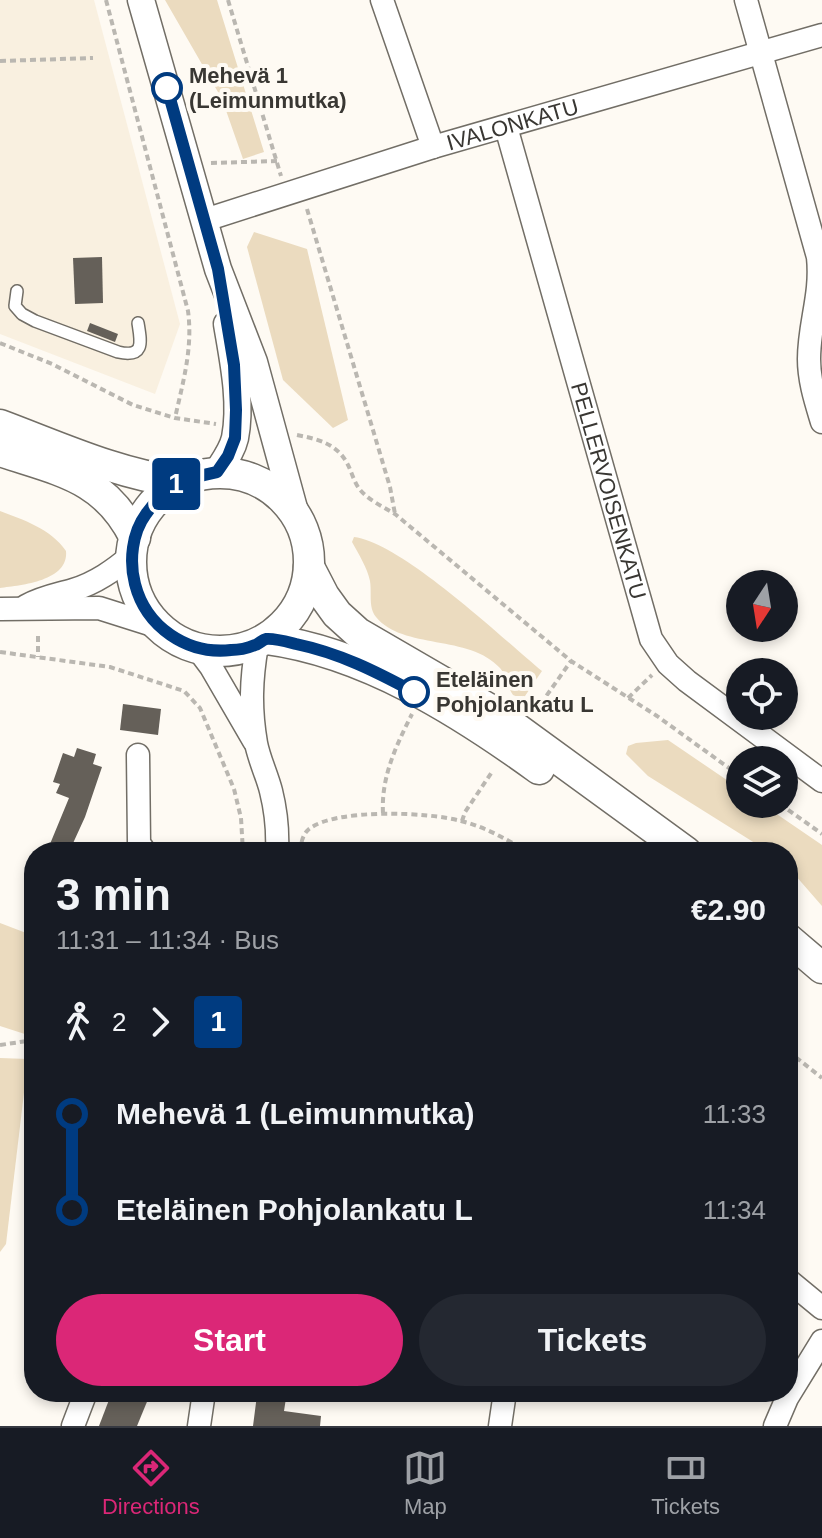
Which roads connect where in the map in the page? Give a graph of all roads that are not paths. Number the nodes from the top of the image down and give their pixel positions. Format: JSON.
{"nodes":[{"id":1,"x":141,"y":0,"type":"edge"},
{"id":2,"x":382,"y":0,"type":"edge"},
{"id":3,"x":746,"y":0,"type":"edge"},
{"id":4,"x":822,"y":35,"type":"edge"},
{"id":5,"x":759,"y":52,"type":"junction"},
{"id":6,"x":506,"y":127,"type":"junction"},
{"id":7,"x":433,"y":147,"type":"junction"},
{"id":8,"x":205,"y":220,"type":"junction"},
{"id":9,"x":218,"y":269,"type":"junction"},
{"id":10,"x":17,"y":291,"type":"dead end"},
{"id":11,"x":138,"y":323,"type":"dead end"},
{"id":12,"x":822,"y":422,"type":"edge"},
{"id":13,"x":0,"y":425,"type":"edge"},
{"id":14,"x":0,"y":451,"type":"edge"},
{"id":15,"x":217,"y":472,"type":"junction"},
{"id":16,"x":179,"y":482,"type":"junction"},
{"id":17,"x":295,"y":512,"type":"junction"},
{"id":18,"x":134,"y":547,"type":"junction"},
{"id":19,"x":309,"y":567,"type":"junction"},
{"id":20,"x":10,"y":609,"type":"edge"},
{"id":21,"x":159,"y":627,"type":"junction"},
{"id":22,"x":261,"y":642,"type":"junction"},
{"id":23,"x":196,"y":647,"type":"junction"},
{"id":24,"x":257,"y":746,"type":"junction"},
{"id":25,"x":138,"y":755,"type":"dead end"},
{"id":26,"x":822,"y":781,"type":"edge"},
{"id":27,"x":139,"y":842,"type":"edge"},
{"id":28,"x":277,"y":842,"type":"edge"},
{"id":29,"x":639,"y":842,"type":"edge"},
{"id":30,"x":672,"y":842,"type":"edge"},
{"id":31,"x":798,"y":948,"type":"edge"},
{"id":32,"x":822,"y":968,"type":"edge"},
{"id":33,"x":798,"y":1288,"type":"edge"},
{"id":34,"x":822,"y":1308,"type":"edge"},
{"id":35,"x":822,"y":1341,"type":"edge"},
{"id":36,"x":798,"y":1380,"type":"edge"},
{"id":37,"x":82,"y":1402,"type":"edge"},
{"id":38,"x":203,"y":1402,"type":"edge"},
{"id":39,"x":504,"y":1402,"type":"edge"},
{"id":40,"x":785,"y":1402,"type":"edge"},
{"id":41,"x":73,"y":1426,"type":"edge"},
{"id":42,"x":199,"y":1426,"type":"edge"},
{"id":43,"x":500,"y":1426,"type":"edge"},
{"id":44,"x":775,"y":1426,"type":"edge"}],
"edges":[{"from":1,"to":8,"type":"street"},
{"from":2,"to":7,"type":"street"},
{"from":3,"to":5,"type":"street"},
{"from":4,"to":5,"type":"street","name":"IVALONKATU"},
{"from":5,"to":6,"type":"street","name":"IVALONKATU"},
{"from":5,"to":12,"type":"street"},
{"from":6,"to":7,"type":"street","name":"IVALONKATU"},
{"from":6,"to":26,"type":"street","name":"PELLERVOISENKATU"},
{"from":7,"to":8,"type":"street","name":"IVALONKATU"},
{"from":8,"to":9,"type":"street"},
{"from":9,"to":15,"type":"street"},
{"from":9,"to":17,"type":"street"},
{"from":10,"to":11,"type":"lane"},
{"from":13,"to":16,"type":"main road"},
{"from":14,"to":18,"type":"main road"},
{"from":15,"to":16,"type":"main road"},
{"from":15,"to":17,"type":"main road"},
{"from":16,"to":18,"type":"main road"},
{"from":17,"to":19,"type":"main road"},
{"from":18,"to":20,"type":"street"},
{"from":18,"to":21,"type":"main road"},
{"from":19,"to":22,"type":"main road"},
{"from":19,"to":30,"type":"main road"},
{"from":20,"to":21,"type":"street"},
{"from":21,"to":23,"type":"main road"},
{"from":22,"to":23,"type":"main road"},
{"from":22,"to":24,"type":"street"},
{"from":22,"to":29,"type":"main road"},
{"from":23,"to":24,"type":"street"},
{"from":24,"to":28,"type":"street"},
{"from":25,"to":27,"type":"street"},
{"from":31,"to":32,"type":"main road"},
{"from":33,"to":34,"type":"street"},
{"from":35,"to":36,"type":"street"},
{"from":37,"to":41,"type":"street"},
{"from":38,"to":42,"type":"street"},
{"from":39,"to":43,"type":"street"},
{"from":40,"to":44,"type":"street"}]}
